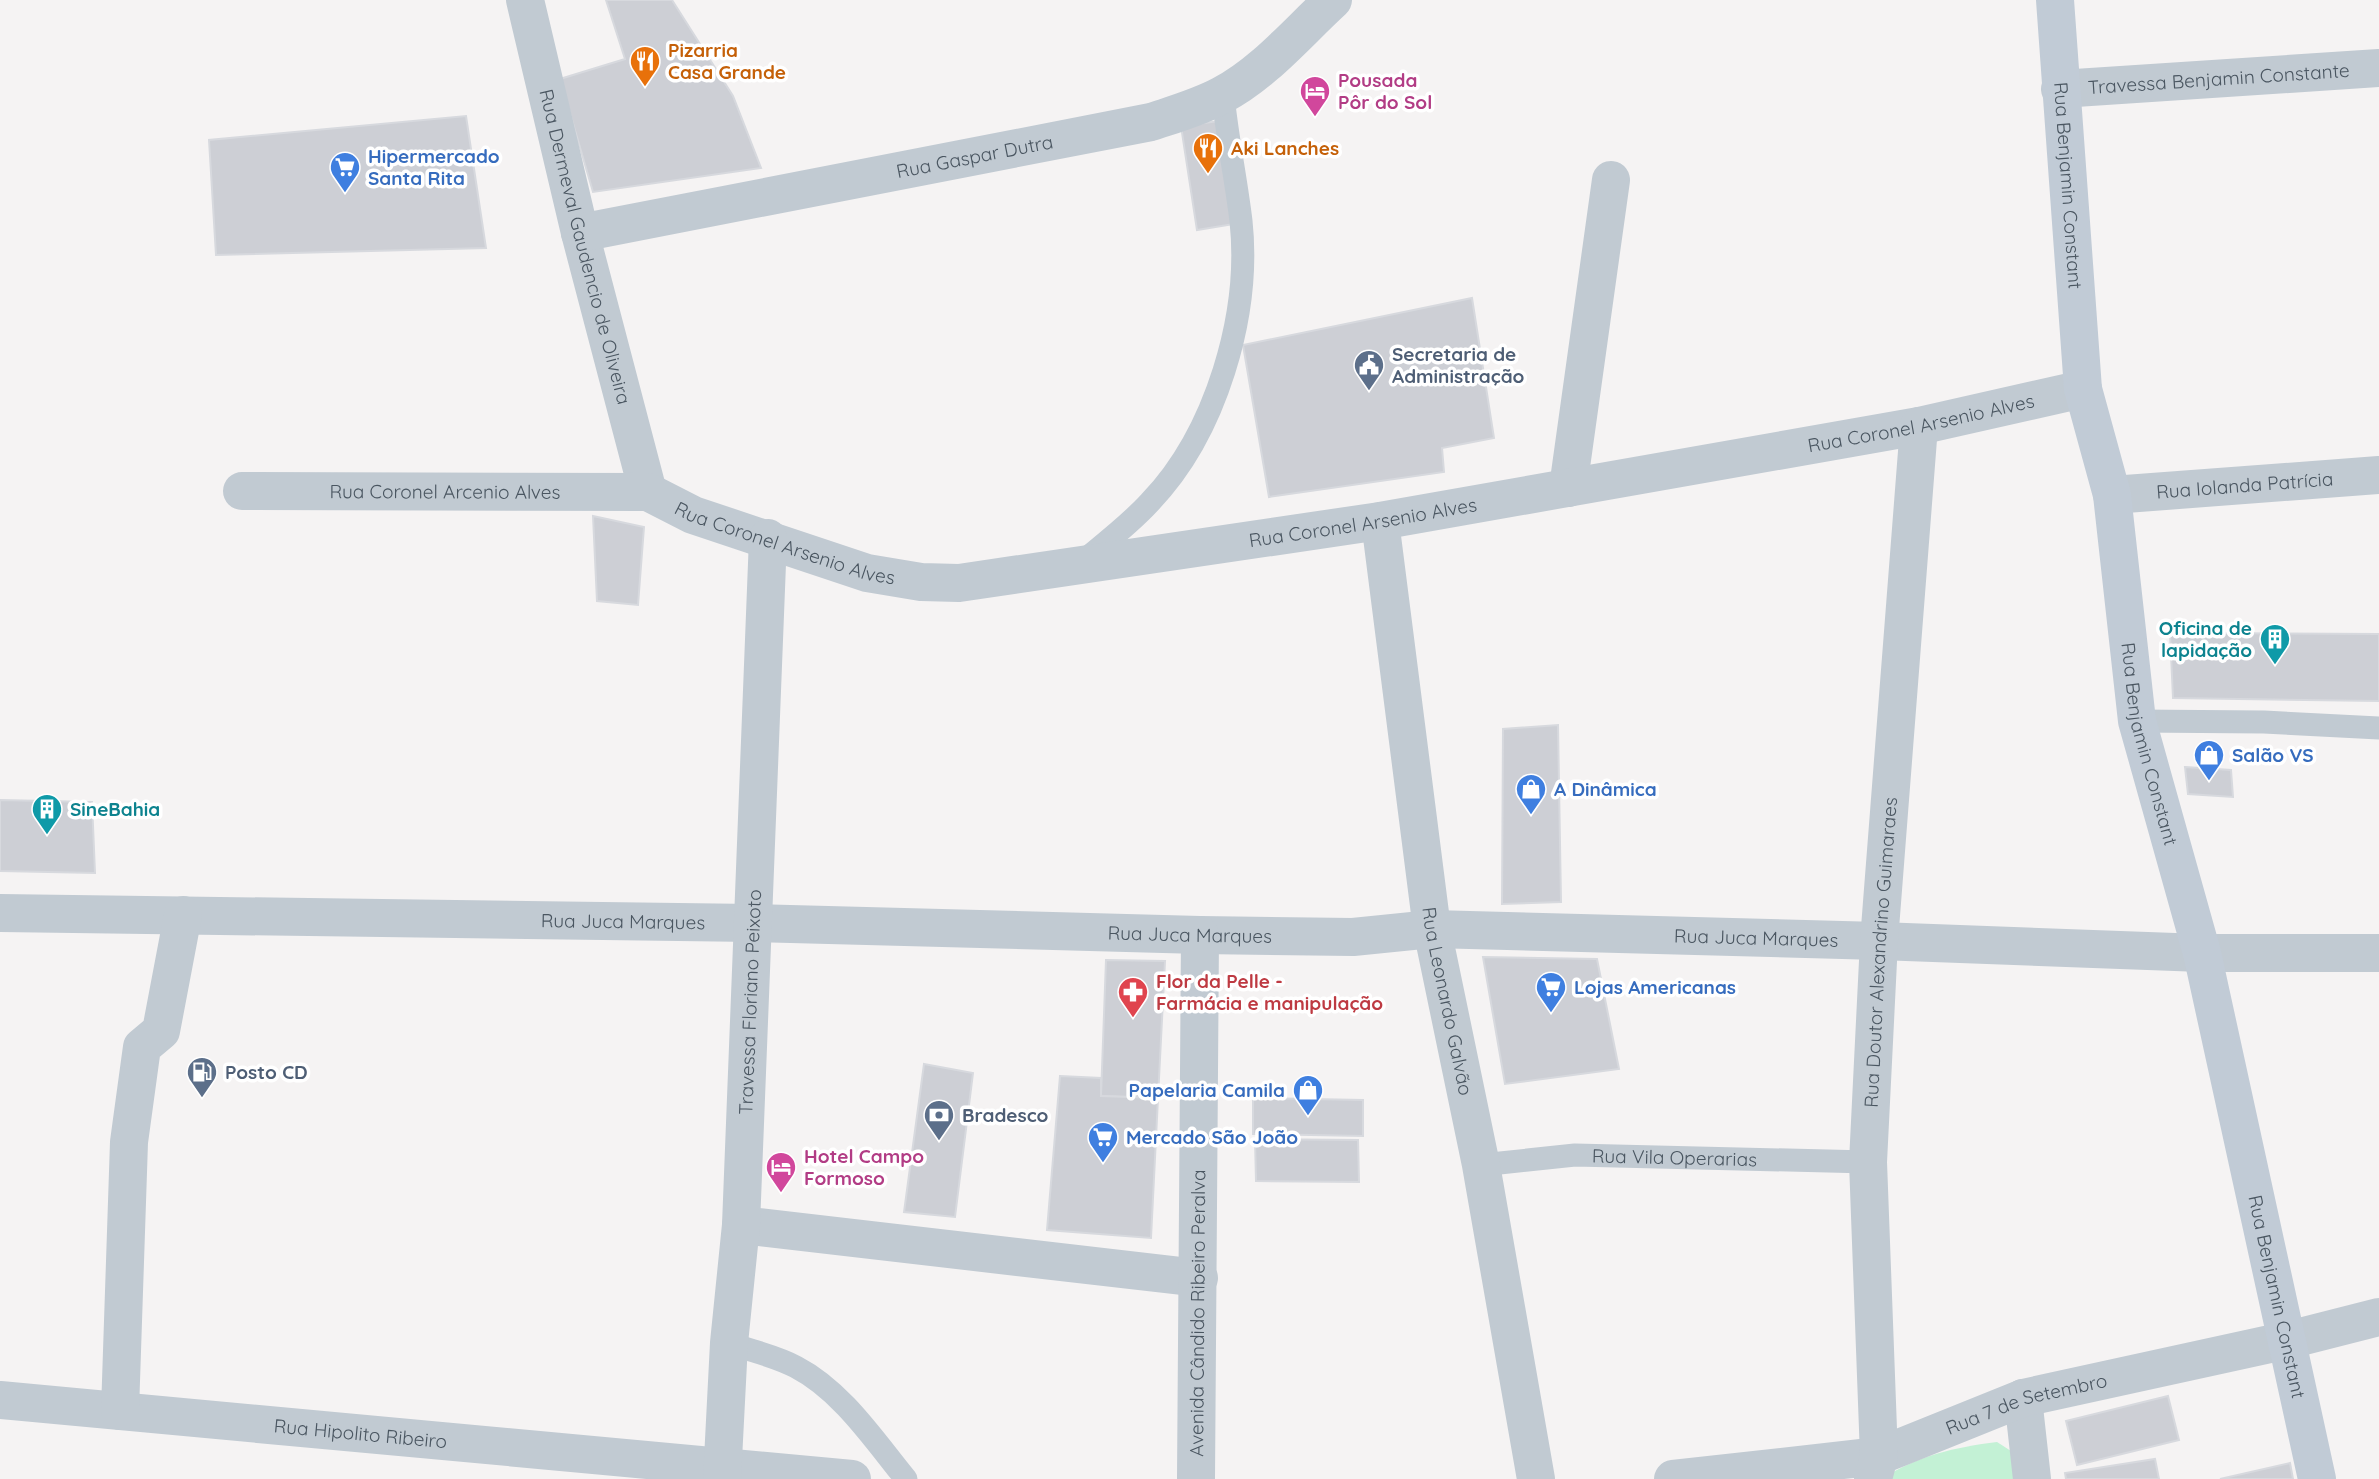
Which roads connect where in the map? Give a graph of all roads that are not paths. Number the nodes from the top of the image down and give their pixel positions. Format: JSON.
{"nodes":[{"id":1,"x":525,"y":0,"type":"edge"},
{"id":2,"x":1333,"y":0,"type":"edge"},
{"id":3,"x":2055,"y":0,"type":"edge"},
{"id":4,"x":2379,"y":68,"type":"edge"},
{"id":5,"x":2060,"y":89,"type":"junction"},
{"id":6,"x":1223,"y":95,"type":"junction"},
{"id":7,"x":1611,"y":180,"type":"dead end"},
{"id":8,"x":580,"y":233,"type":"junction"},
{"id":9,"x":2084,"y":389,"type":"junction"},
{"id":10,"x":1919,"y":426,"type":"junction"},
{"id":11,"x":2379,"y":475,"type":"edge"},
{"id":12,"x":1568,"y":488,"type":"junction"},
{"id":13,"x":242,"y":491,"type":"dead end"},
{"id":14,"x":648,"y":492,"type":"junction"},
{"id":15,"x":2112,"y":495,"type":"junction"},
{"id":16,"x":1380,"y":521,"type":"junction"},
{"id":17,"x":768,"y":538,"type":"junction"},
{"id":18,"x":1077,"y":567,"type":"junction"},
{"id":19,"x":2137,"y":721,"type":"junction"},
{"id":20,"x":2379,"y":728,"type":"edge"},
{"id":21,"x":0,"y":913,"type":"edge"},
{"id":22,"x":183,"y":915,"type":"junction"},
{"id":23,"x":754,"y":923,"type":"junction"},
{"id":24,"x":1432,"y":929,"type":"junction"},
{"id":25,"x":1200,"y":935,"type":"junction"},
{"id":26,"x":1879,"y":941,"type":"junction"},
{"id":27,"x":2202,"y":953,"type":"junction"},
{"id":28,"x":2379,"y":953,"type":"edge"},
{"id":29,"x":1868,"y":1162,"type":"junction"},
{"id":30,"x":1481,"y":1165,"type":"junction"},
{"id":31,"x":741,"y":1225,"type":"junction"},
{"id":32,"x":1199,"y":1278,"type":"junction"},
{"id":33,"x":2379,"y":1317,"type":"edge"},
{"id":34,"x":2288,"y":1340,"type":"junction"},
{"id":35,"x":729,"y":1343,"type":"junction"},
{"id":36,"x":2023,"y":1398,"type":"junction"},
{"id":37,"x":0,"y":1400,"type":"edge"},
{"id":38,"x":120,"y":1410,"type":"junction"},
{"id":39,"x":1876,"y":1467,"type":"edge"},
{"id":40,"x":723,"y":1472,"type":"edge"},
{"id":41,"x":852,"y":1479,"type":"edge"},
{"id":42,"x":906,"y":1479,"type":"edge"},
{"id":43,"x":1196,"y":1479,"type":"edge"},
{"id":44,"x":1536,"y":1479,"type":"edge"},
{"id":45,"x":1673,"y":1479,"type":"edge"},
{"id":46,"x":2032,"y":1479,"type":"edge"},
{"id":47,"x":2317,"y":1479,"type":"edge"}],
"edges":[{"from":1,"to":8,"type":"street","name":"Rua Dermeval Gaudencio de Oliveira"},
{"from":2,"to":6,"type":"street","name":"Rua Gaspar Dutra"},
{"from":3,"to":5,"type":"street","name":"Rua Benjamin Constant"},
{"from":4,"to":5,"type":"street","name":"Travessa Benjamin Constante"},
{"from":5,"to":9,"type":"street","name":"Rua Benjamin Constant"},
{"from":6,"to":8,"type":"street","name":"Rua Gaspar Dutra"},
{"from":6,"to":18,"type":"lane"},
{"from":7,"to":12,"type":"street"},
{"from":8,"to":14,"type":"street","name":"Rua Dermeval Gaudencio de Oliveira"},
{"from":9,"to":10,"type":"street","name":"Rua Coronel Arsenio Alves"},
{"from":9,"to":15,"type":"street","name":"Rua Benjamin Constant"},
{"from":10,"to":12,"type":"street","name":"Rua Coronel Arsenio Alves"},
{"from":10,"to":26,"type":"street","name":"Rua Doutor Alexandrino Guimaraes"},
{"from":11,"to":15,"type":"street","name":"Rua Iolanda Patrícia"},
{"from":12,"to":16,"type":"street","name":"Rua Coronel Arsenio Alves"},
{"from":13,"to":14,"type":"street","name":"Rua Coronel Arcenio Alves"},
{"from":14,"to":17,"type":"street","name":"Rua Coronel Arsenio Alves"},
{"from":15,"to":19,"type":"street","name":"Rua Benjamin Constant"},
{"from":16,"to":18,"type":"street","name":"Rua Coronel Arsenio Alves"},
{"from":16,"to":24,"type":"street","name":"Rua Leonardo Galvão"},
{"from":17,"to":18,"type":"street","name":"Rua Coronel Arsenio Alves"},
{"from":17,"to":23,"type":"street","name":"Travessa Floriano Peixoto"},
{"from":19,"to":20,"type":"lane"},
{"from":19,"to":27,"type":"street","name":"Rua Benjamin Constant"},
{"from":21,"to":22,"type":"street","name":"Rua Juca Marques"},
{"from":22,"to":23,"type":"street","name":"Rua Juca Marques"},
{"from":22,"to":38,"type":"street"},
{"from":23,"to":25,"type":"street","name":"Rua Juca Marques"},
{"from":23,"to":31,"type":"street","name":"Travessa Floriano Peixoto"},
{"from":24,"to":25,"type":"street","name":"Rua Juca Marques"},
{"from":24,"to":26,"type":"street","name":"Rua Juca Marques"},
{"from":24,"to":30,"type":"street","name":"Rua Leonardo Galvão"},
{"from":25,"to":32,"type":"street","name":"Avenida Cândido Ribeiro Peralva"},
{"from":26,"to":27,"type":"street","name":"Rua Juca Marques"},
{"from":26,"to":29,"type":"street","name":"Rua Doutor Alexandrino Guimaraes"},
{"from":27,"to":28,"type":"street","name":"Rua Juca Marques"},
{"from":27,"to":34,"type":"street","name":"Rua Benjamin Constant"},
{"from":29,"to":30,"type":"lane","name":"Rua Vila Operarias"},
{"from":29,"to":39,"type":"street","name":"Rua Doutor Alexandrino Guimaraes"},
{"from":30,"to":44,"type":"street","name":"Rua Leonardo Galvão"},
{"from":31,"to":32,"type":"street"},
{"from":31,"to":35,"type":"street","name":"Travessa Floriano Peixoto"},
{"from":32,"to":43,"type":"street","name":"Avenida Cândido Ribeiro Peralva"},
{"from":33,"to":34,"type":"street","name":"Rua 7 de Setembro"},
{"from":34,"to":36,"type":"street","name":"Rua 7 de Setembro"},
{"from":34,"to":47,"type":"street","name":"Rua Benjamin Constant"},
{"from":35,"to":40,"type":"street","name":"Travessa Floriano Peixoto"},
{"from":35,"to":42,"type":"lane"},
{"from":36,"to":39,"type":"street","name":"Rua 7 de Setembro"},
{"from":36,"to":46,"type":"street"},
{"from":37,"to":38,"type":"street","name":"Rua Hipolito Ribeiro"},
{"from":38,"to":40,"type":"street","name":"Rua Hipolito Ribeiro"},
{"from":39,"to":45,"type":"street","name":"Rua 7 de Setembro"},
{"from":40,"to":41,"type":"street","name":"Rua Hipolito Ribeiro"}]}
